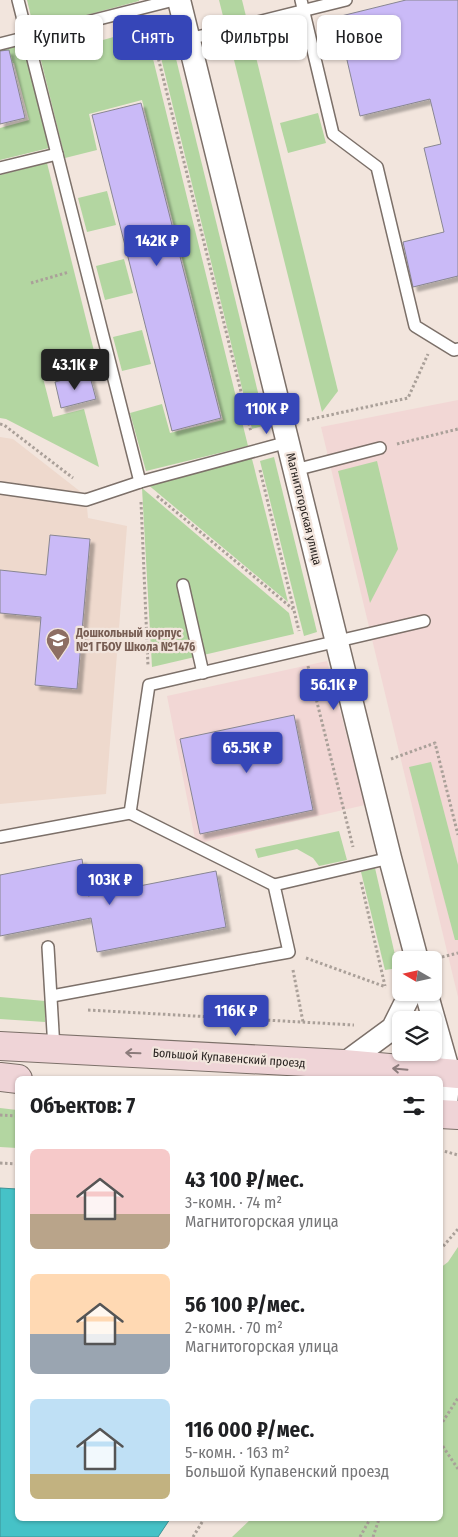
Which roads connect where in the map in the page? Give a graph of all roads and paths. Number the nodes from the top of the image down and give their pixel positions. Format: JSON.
{"nodes":[{"id":1,"x":18,"y":0,"type":"edge"},
{"id":2,"x":174,"y":0,"type":"edge"},
{"id":3,"x":179,"y":0,"type":"edge"},
{"id":4,"x":346,"y":0,"type":"edge"},
{"id":5,"x":302,"y":5,"type":"edge"},
{"id":6,"x":146,"y":7,"type":"junction"},
{"id":7,"x":22,"y":15,"type":"edge"},
{"id":8,"x":183,"y":15,"type":"edge"},
{"id":9,"x":103,"y":18,"type":"edge"},
{"id":10,"x":192,"y":38,"type":"edge"},
{"id":11,"x":15,"y":41,"type":"edge"},
{"id":12,"x":0,"y":44,"type":"edge"},
{"id":13,"x":192,"y":51,"type":"edge"},
{"id":14,"x":33,"y":60,"type":"edge"},
{"id":15,"x":57,"y":154,"type":"junction"},
{"id":16,"x":0,"y":168,"type":"edge"},
{"id":17,"x":86,"y":268,"type":"junction"},
{"id":18,"x":31,"y":283,"type":"dead end"},
{"id":19,"x":435,"y":338,"type":"junction"},
{"id":20,"x":458,"y":349,"type":"edge"},
{"id":21,"x":0,"y":419,"type":"edge"},
{"id":22,"x":307,"y":420,"type":"dead end"},
{"id":23,"x":2,"y":424,"type":"edge"},
{"id":24,"x":458,"y":429,"type":"edge"},
{"id":25,"x":288,"y":442,"type":"junction"},
{"id":26,"x":380,"y":448,"type":"joint"},
{"id":27,"x":255,"y":451,"type":"junction"},
{"id":28,"x":295,"y":470,"type":"junction"},
{"id":29,"x":140,"y":482,"type":"junction"},
{"id":30,"x":0,"y":488,"type":"edge"},
{"id":31,"x":95,"y":496,"type":"junction"},
{"id":32,"x":183,"y":585,"type":"dead end"},
{"id":33,"x":294,"y":610,"type":"junction"},
{"id":34,"x":424,"y":621,"type":"dead end"},
{"id":35,"x":336,"y":641,"type":"junction"},
{"id":36,"x":304,"y":649,"type":"junction"},
{"id":37,"x":202,"y":673,"type":"junction"},
{"id":38,"x":149,"y":685,"type":"junction"},
{"id":39,"x":390,"y":760,"type":"dead end"},
{"id":40,"x":130,"y":814,"type":"junction"},
{"id":41,"x":458,"y":835,"type":"edge"},
{"id":42,"x":0,"y":837,"type":"edge"},
{"id":43,"x":390,"y":858,"type":"junction"},
{"id":44,"x":357,"y":866,"type":"junction"},
{"id":45,"x":274,"y":885,"type":"junction"},
{"id":46,"x":48,"y":947,"type":"dead end"},
{"id":47,"x":425,"y":951,"type":"edge"},
{"id":48,"x":289,"y":952,"type":"junction"},
{"id":49,"x":458,"y":953,"type":"edge"},
{"id":50,"x":442,"y":956,"type":"edge"},
{"id":51,"x":386,"y":987,"type":"junction"},
{"id":52,"x":387,"y":992,"type":"dead end"},
{"id":53,"x":52,"y":996,"type":"junction"},
{"id":54,"x":406,"y":1001,"type":"edge"},
{"id":55,"x":429,"y":1001,"type":"edge"},
{"id":56,"x":53,"y":1008,"type":"junction"},
{"id":57,"x":303,"y":1022,"type":"junction"},
{"id":58,"x":360,"y":1026,"type":"dead end"},
{"id":59,"x":0,"y":1046,"type":"edge"},
{"id":60,"x":54,"y":1050,"type":"junction"},
{"id":61,"x":344,"y":1064,"type":"junction"},
{"id":62,"x":453,"y":1073,"type":"edge"},
{"id":63,"x":0,"y":1078,"type":"edge"},
{"id":64,"x":15,"y":1079,"type":"edge"},
{"id":65,"x":0,"y":1115,"type":"edge"},
{"id":66,"x":448,"y":1115,"type":"edge"},
{"id":67,"x":15,"y":1116,"type":"edge"},
{"id":68,"x":443,"y":1151,"type":"edge"},
{"id":69,"x":458,"y":1155,"type":"edge"},
{"id":70,"x":0,"y":1163,"type":"edge"},
{"id":71,"x":15,"y":1164,"type":"edge"},
{"id":72,"x":458,"y":1229,"type":"edge"},
{"id":73,"x":443,"y":1246,"type":"edge"},
{"id":74,"x":458,"y":1398,"type":"edge"},
{"id":75,"x":443,"y":1421,"type":"edge"},
{"id":76,"x":443,"y":1446,"type":"edge"},
{"id":77,"x":458,"y":1469,"type":"edge"},
{"id":78,"x":203,"y":1521,"type":"edge"},
{"id":79,"x":369,"y":1521,"type":"edge"},
{"id":80,"x":378,"y":1521,"type":"edge"},
{"id":81,"x":193,"y":1537,"type":"edge"},
{"id":82,"x":360,"y":1537,"type":"edge"},
{"id":83,"x":373,"y":1537,"type":"edge"}],
"edges":[{"from":1,"to":7,"type":"lane"},
{"from":2,"to":6,"type":"lane"},
{"from":3,"to":8,"type":"street","name":"Магнитогорская улица"},
{"from":4,"to":5,"type":"lane"},
{"from":5,"to":10,"type":"lane"},
{"from":5,"to":19,"type":"lane"},
{"from":6,"to":9,"type":"lane"},
{"from":6,"to":27,"type":"path"},
{"from":11,"to":12,"type":"lane"},
{"from":13,"to":25,"type":"street","name":"Магнитогорская улица"},
{"from":14,"to":15,"type":"lane"},
{"from":15,"to":16,"type":"lane"},
{"from":15,"to":17,"type":"lane"},
{"from":17,"to":18,"type":"path"},
{"from":17,"to":29,"type":"lane"},
{"from":19,"to":20,"type":"lane"},
{"from":19,"to":22,"type":"path"},
{"from":21,"to":23,"type":"path"},
{"from":23,"to":31,"type":"path"},
{"from":24,"to":26,"type":"path"},
{"from":25,"to":27,"type":"lane"},
{"from":25,"to":28,"type":"street","name":"Магнитогорская улица"},
{"from":26,"to":28,"type":"lane"},
{"from":27,"to":29,"type":"lane"},
{"from":27,"to":33,"type":"path"},
{"from":28,"to":35,"type":"street","name":"Магнитогорская улица"},
{"from":29,"to":31,"type":"lane"},
{"from":29,"to":33,"type":"path"},
{"from":29,"to":38,"type":"path"},
{"from":30,"to":31,"type":"lane"},
{"from":32,"to":37,"type":"lane"},
{"from":33,"to":36,"type":"path"},
{"from":34,"to":35,"type":"lane"},
{"from":35,"to":36,"type":"lane"},
{"from":35,"to":43,"type":"street","name":"Магнитогорская улица"},
{"from":36,"to":37,"type":"lane"},
{"from":36,"to":44,"type":"path"},
{"from":37,"to":38,"type":"lane"},
{"from":38,"to":40,"type":"lane"},
{"from":39,"to":41,"type":"path"},
{"from":40,"to":42,"type":"lane"},
{"from":40,"to":45,"type":"lane"},
{"from":43,"to":44,"type":"lane"},
{"from":43,"to":47,"type":"street","name":"Магнитогорская улица"},
{"from":44,"to":45,"type":"lane"},
{"from":44,"to":51,"type":"path"},
{"from":45,"to":48,"type":"lane"},
{"from":46,"to":53,"type":"lane"},
{"from":48,"to":51,"type":"path"},
{"from":48,"to":53,"type":"lane"},
{"from":48,"to":57,"type":"path"},
{"from":49,"to":50,"type":"path"},
{"from":51,"to":52,"type":"path"},
{"from":53,"to":56,"type":"lane"},
{"from":54,"to":61,"type":"street"},
{"from":55,"to":62,"type":"street"},
{"from":56,"to":57,"type":"path"},
{"from":56,"to":60,"type":"lane"},
{"from":57,"to":58,"type":"path"},
{"from":59,"to":60,"type":"main road","name":"Большой Купавенский проезд"},
{"from":61,"to":60,"type":"main road","name":"Большой Купавенский проезд","one_way":true},
{"from":62,"to":61,"type":"main road","name":"Большой Купавенский проезд","one_way":true},
{"from":62,"to":66,"type":"street"},
{"from":63,"to":64,"type":"main road"},
{"from":65,"to":67,"type":"path"},
{"from":68,"to":69,"type":"path"},
{"from":70,"to":71,"type":"path"},
{"from":72,"to":73,"type":"path"},
{"from":74,"to":75,"type":"path"},
{"from":76,"to":77,"type":"path"},
{"from":78,"to":81,"type":"path"},
{"from":79,"to":82,"type":"path"},
{"from":80,"to":83,"type":"path"}]}
